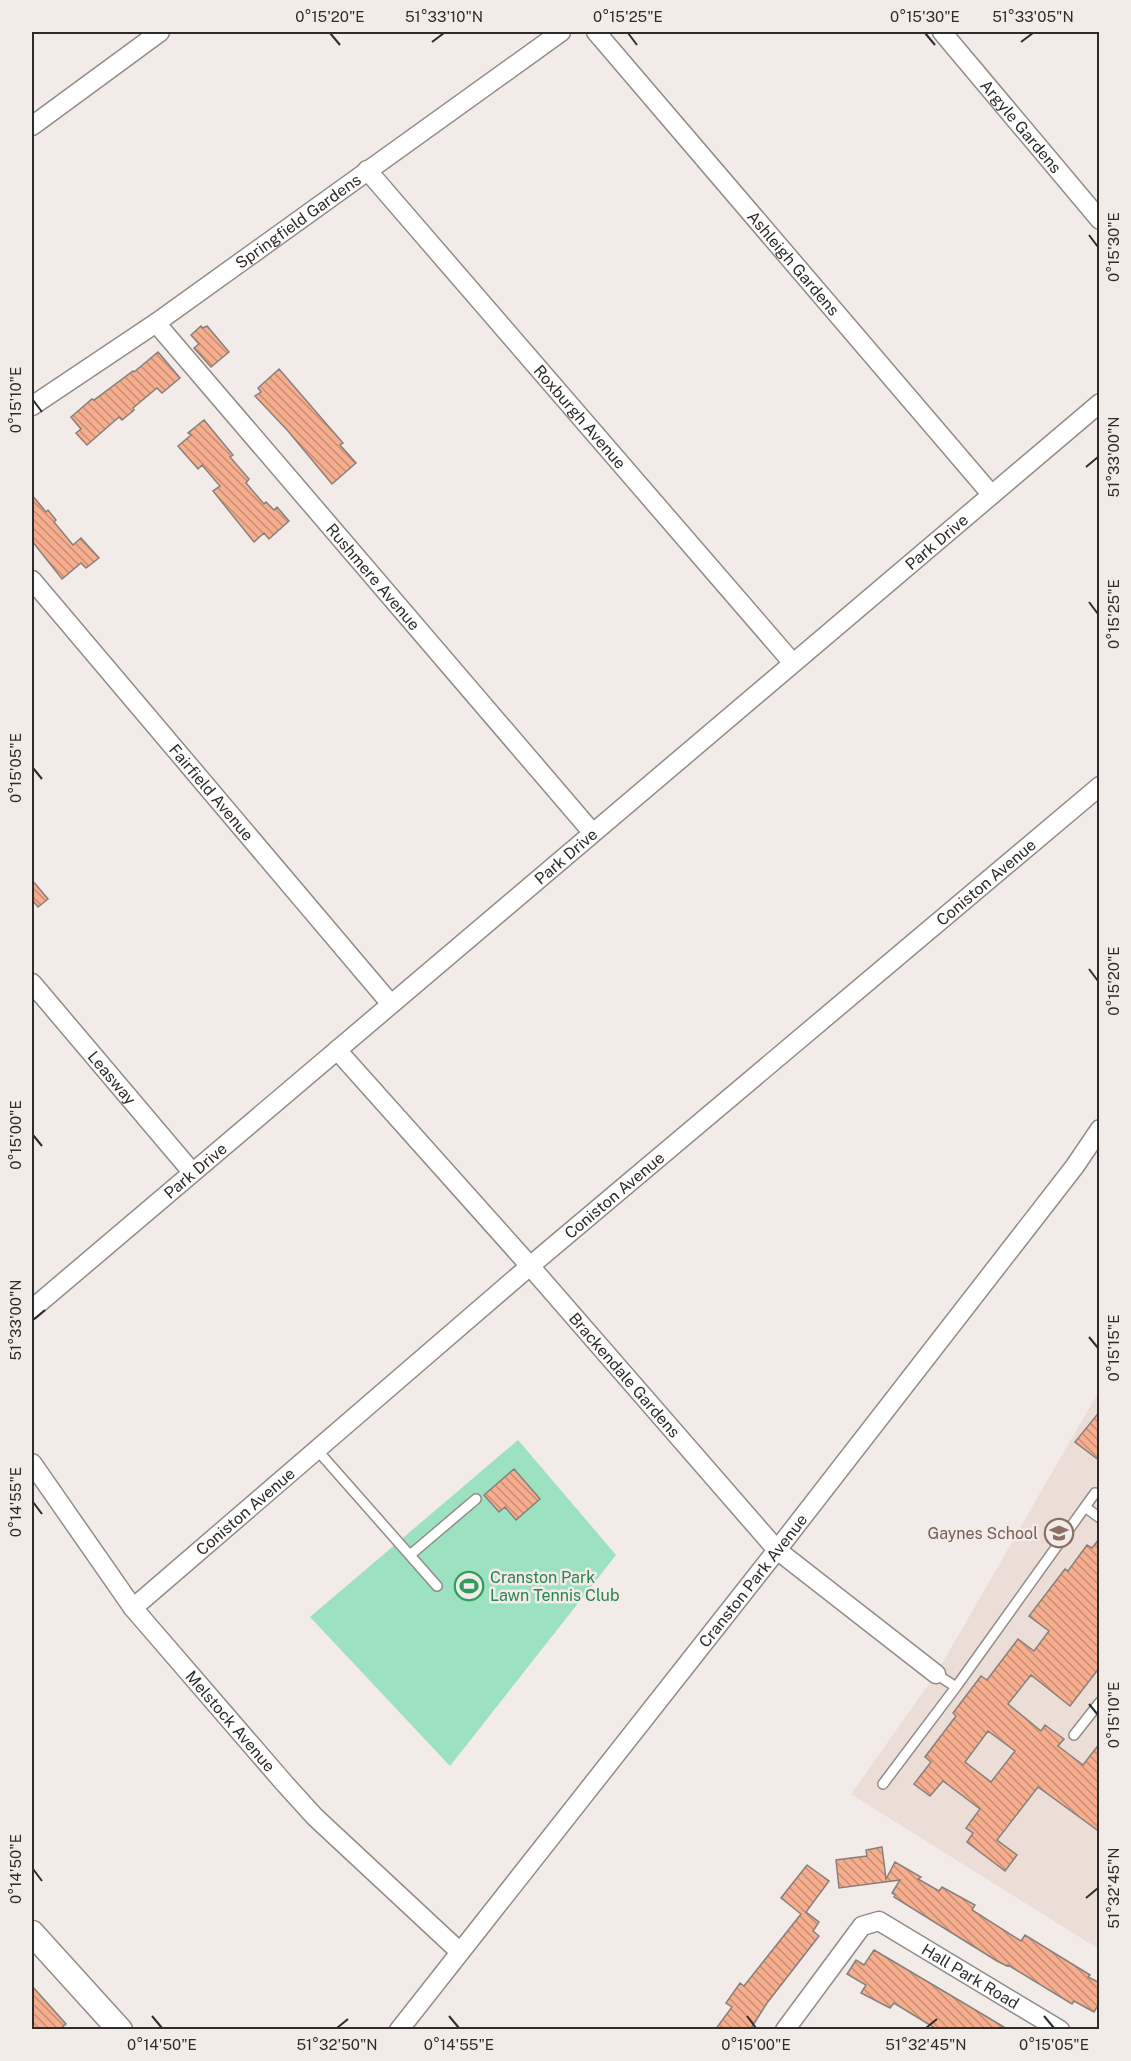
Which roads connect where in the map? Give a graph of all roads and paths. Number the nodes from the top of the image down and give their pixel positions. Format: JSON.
{"nodes":[{"id":1,"x":160,"y":32,"type":"edge"},
{"id":2,"x":561,"y":32,"type":"edge"},
{"id":3,"x":596,"y":32,"type":"edge"},
{"id":4,"x":942,"y":32,"type":"edge"},
{"id":5,"x":32,"y":126,"type":"edge"},
{"id":6,"x":367,"y":170,"type":"junction"},
{"id":7,"x":1100,"y":220,"type":"edge"},
{"id":8,"x":156,"y":323,"type":"junction"},
{"id":9,"x":1100,"y":403,"type":"edge"},
{"id":10,"x":32,"y":406,"type":"edge"},
{"id":11,"x":991,"y":494,"type":"junction"},
{"id":12,"x":34,"y":589,"type":"edge"},
{"id":13,"x":792,"y":662,"type":"junction"},
{"id":14,"x":1100,"y":786,"type":"edge"},
{"id":15,"x":592,"y":832,"type":"junction"},
{"id":16,"x":32,"y":983,"type":"edge"},
{"id":17,"x":390,"y":1003,"type":"junction"},
{"id":18,"x":337,"y":1050,"type":"junction"},
{"id":19,"x":1100,"y":1129,"type":"edge"},
{"id":20,"x":192,"y":1172,"type":"junction"},
{"id":21,"x":530,"y":1266,"type":"junction"},
{"id":22,"x":32,"y":1309,"type":"edge"},
{"id":23,"x":318,"y":1451,"type":"junction"},
{"id":24,"x":32,"y":1463,"type":"edge"},
{"id":25,"x":1095,"y":1493,"type":"dead end"},
{"id":26,"x":476,"y":1499,"type":"dead end"},
{"id":27,"x":1085,"y":1507,"type":"junction"},
{"id":28,"x":1100,"y":1518,"type":"edge"},
{"id":29,"x":777,"y":1550,"type":"junction"},
{"id":30,"x":410,"y":1555,"type":"junction"},
{"id":31,"x":437,"y":1586,"type":"dead end"},
{"id":32,"x":133,"y":1608,"type":"junction"},
{"id":33,"x":936,"y":1674,"type":"joint"},
{"id":34,"x":956,"y":1687,"type":"junction"},
{"id":35,"x":1100,"y":1702,"type":"edge"},
{"id":36,"x":1074,"y":1735,"type":"dead end"},
{"id":37,"x":883,"y":1784,"type":"dead end"},
{"id":38,"x":32,"y":1933,"type":"edge"},
{"id":39,"x":460,"y":1952,"type":"junction"},
{"id":40,"x":120,"y":2030,"type":"edge"},
{"id":41,"x":399,"y":2030,"type":"edge"},
{"id":42,"x":785,"y":2030,"type":"edge"},
{"id":43,"x":1060,"y":2030,"type":"edge"}],
"edges":[{"from":1,"to":5,"type":"street"},
{"from":2,"to":6,"type":"street","name":"Springfield Gardens"},
{"from":3,"to":11,"type":"street","name":"Ashleigh Gardens"},
{"from":4,"to":7,"type":"street","name":"Argyle Gardens"},
{"from":6,"to":8,"type":"street","name":"Springfield Gardens"},
{"from":6,"to":13,"type":"street","name":"Roxburgh Avenue"},
{"from":8,"to":10,"type":"street","name":"Springfield Gardens"},
{"from":8,"to":15,"type":"street","name":"Rushmere Avenue"},
{"from":9,"to":11,"type":"street","name":"Park Drive"},
{"from":11,"to":13,"type":"street","name":"Park Drive"},
{"from":12,"to":17,"type":"street","name":"Fairfield Avenue"},
{"from":13,"to":15,"type":"street","name":"Park Drive"},
{"from":14,"to":21,"type":"street","name":"Coniston Avenue"},
{"from":15,"to":17,"type":"street","name":"Park Drive"},
{"from":16,"to":20,"type":"street","name":"Leasway"},
{"from":17,"to":18,"type":"street","name":"Park Drive"},
{"from":18,"to":20,"type":"street","name":"Park Drive"},
{"from":18,"to":21,"type":"street","name":"Brackendale Gardens"},
{"from":19,"to":29,"type":"street","name":"Cranston Park Avenue"},
{"from":20,"to":22,"type":"street","name":"Park Drive"},
{"from":21,"to":23,"type":"street","name":"Coniston Avenue"},
{"from":21,"to":29,"type":"street","name":"Brackendale Gardens"},
{"from":23,"to":30,"type":"lane"},
{"from":23,"to":32,"type":"street","name":"Coniston Avenue"},
{"from":24,"to":32,"type":"street","name":"Melstock Avenue"},
{"from":25,"to":27,"type":"lane"},
{"from":26,"to":30,"type":"lane"},
{"from":27,"to":28,"type":"lane"},
{"from":27,"to":34,"type":"lane"},
{"from":29,"to":33,"type":"street","name":"Brackendale Gardens"},
{"from":29,"to":39,"type":"street","name":"Cranston Park Avenue"},
{"from":30,"to":31,"type":"lane"},
{"from":32,"to":39,"type":"street","name":"Melstock Avenue"},
{"from":33,"to":34,"type":"lane"},
{"from":34,"to":37,"type":"lane"},
{"from":35,"to":36,"type":"lane"},
{"from":38,"to":40,"type":"main road"},
{"from":39,"to":41,"type":"street","name":"Cranston Park Avenue"},
{"from":42,"to":43,"type":"street","name":"Hall Park Road"}]}
